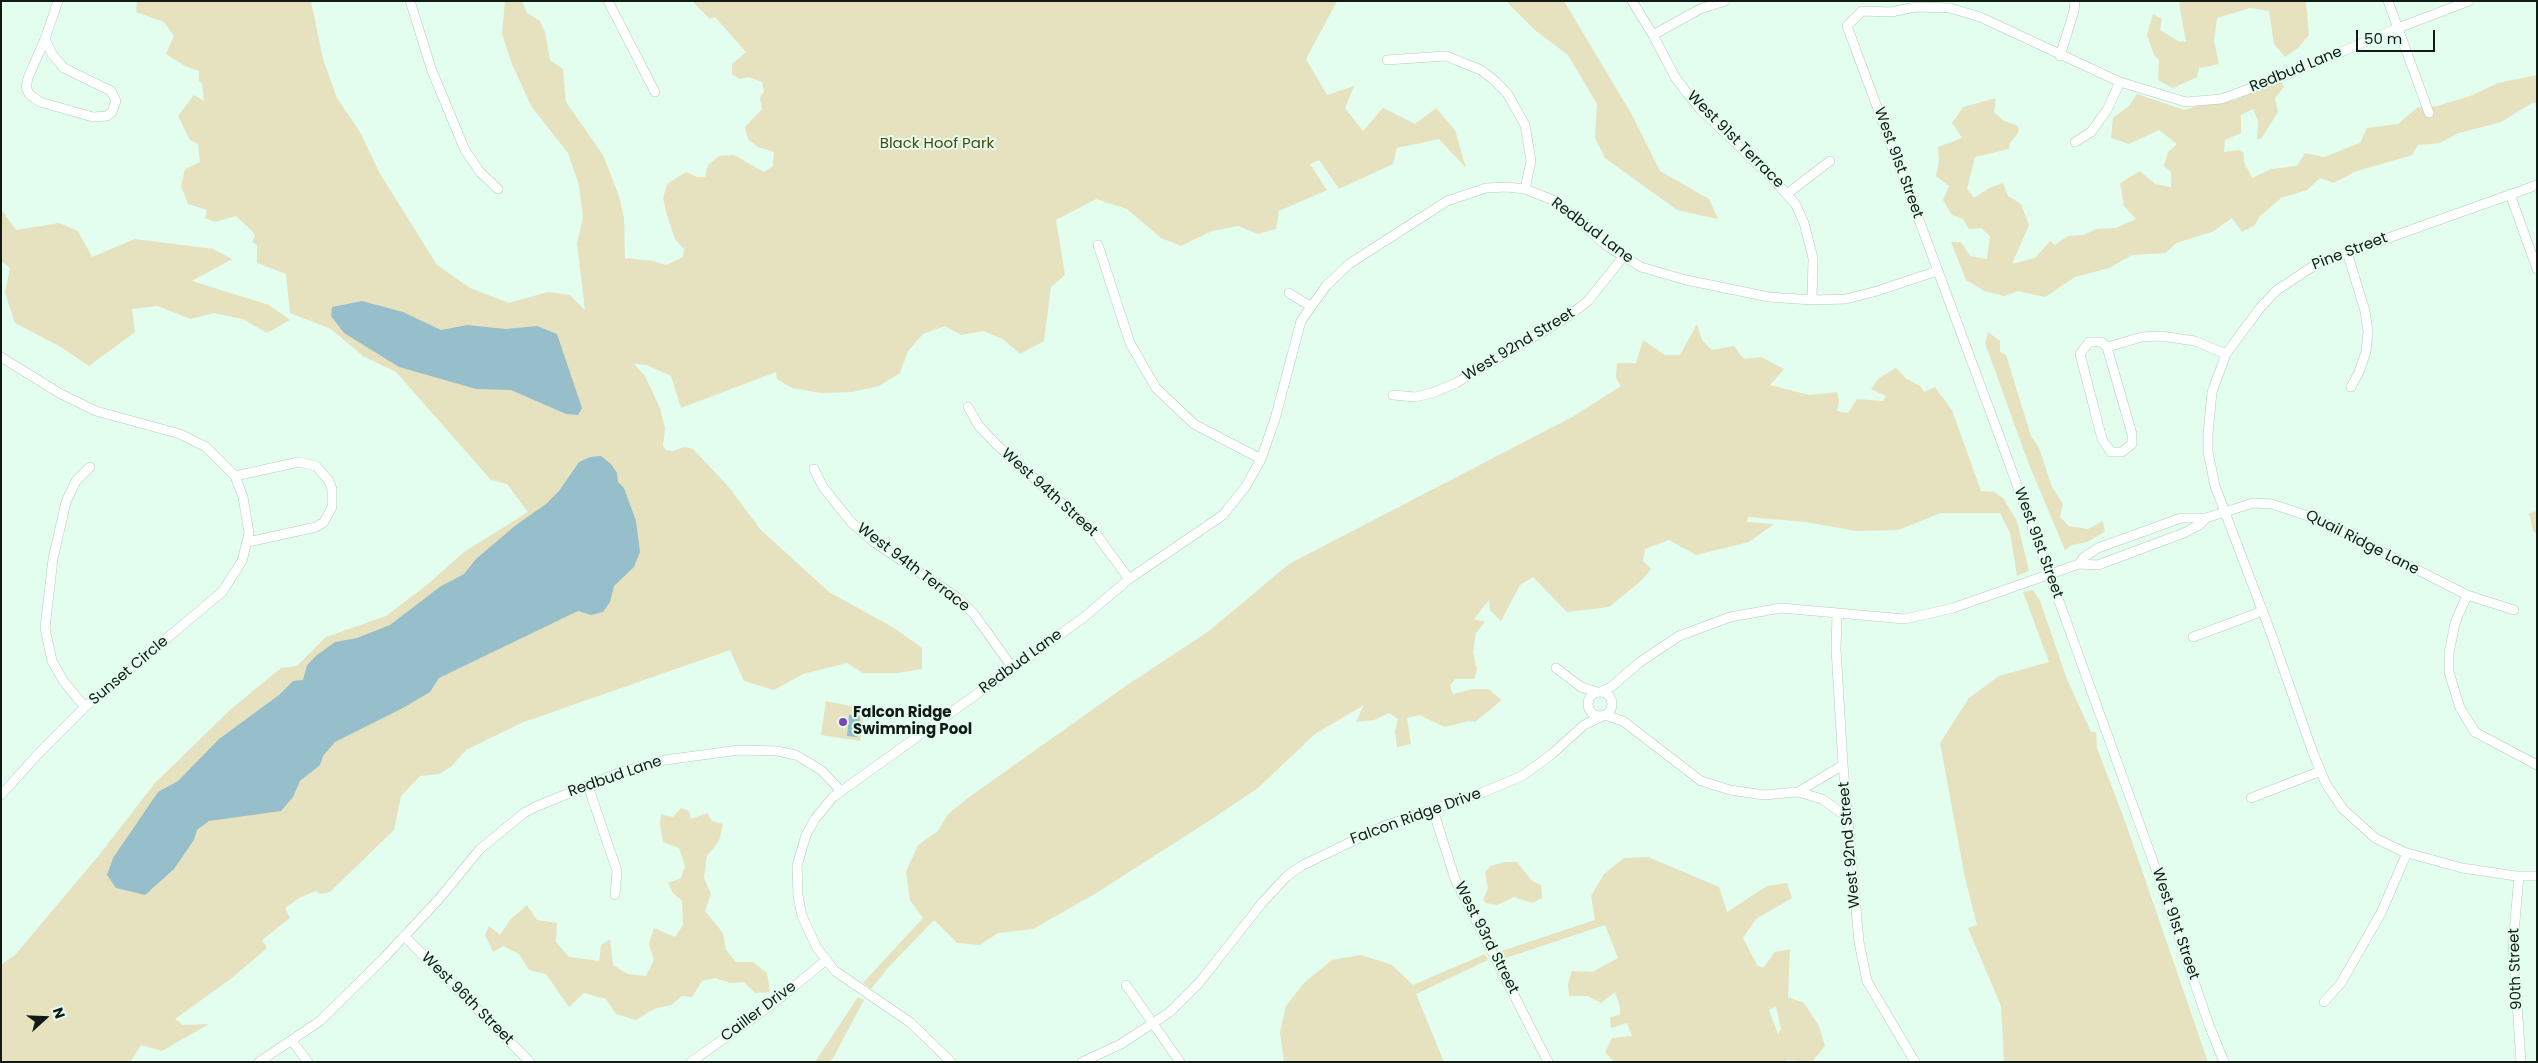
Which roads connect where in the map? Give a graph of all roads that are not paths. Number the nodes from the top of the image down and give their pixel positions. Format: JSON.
{"nodes":[{"id":1,"x":58,"y":1,"type":"edge"},
{"id":2,"x":410,"y":1,"type":"edge"},
{"id":3,"x":608,"y":1,"type":"edge"},
{"id":4,"x":1632,"y":1,"type":"edge"},
{"id":5,"x":1725,"y":1,"type":"edge"},
{"id":6,"x":2075,"y":1,"type":"edge"},
{"id":7,"x":2388,"y":1,"type":"edge"},
{"id":8,"x":2469,"y":1,"type":"edge"},
{"id":9,"x":1848,"y":26,"type":"joint"},
{"id":10,"x":2398,"y":28,"type":"junction"},
{"id":11,"x":1653,"y":35,"type":"junction"},
{"id":12,"x":45,"y":39,"type":"junction"},
{"id":13,"x":2060,"y":56,"type":"junction"},
{"id":14,"x":1387,"y":60,"type":"dead end"},
{"id":15,"x":2120,"y":82,"type":"junction"},
{"id":16,"x":655,"y":92,"type":"dead end"},
{"id":17,"x":2430,"y":113,"type":"dead end"},
{"id":18,"x":2075,"y":142,"type":"dead end"},
{"id":19,"x":1830,"y":161,"type":"dead end"},
{"id":20,"x":2537,"y":185,"type":"edge"},
{"id":21,"x":498,"y":189,"type":"dead end"},
{"id":22,"x":1525,"y":189,"type":"junction"},
{"id":23,"x":1788,"y":193,"type":"junction"},
{"id":24,"x":2510,"y":194,"type":"junction"},
{"id":25,"x":1098,"y":245,"type":"dead end"},
{"id":26,"x":2347,"y":252,"type":"junction"},
{"id":27,"x":1623,"y":257,"type":"junction"},
{"id":28,"x":2537,"y":269,"type":"edge"},
{"id":29,"x":1937,"y":271,"type":"junction"},
{"id":30,"x":1289,"y":294,"type":"dead end"},
{"id":31,"x":1812,"y":300,"type":"junction"},
{"id":32,"x":1310,"y":306,"type":"junction"},
{"id":33,"x":2107,"y":347,"type":"junction"},
{"id":34,"x":2226,"y":354,"type":"junction"},
{"id":35,"x":1,"y":357,"type":"edge"},
{"id":36,"x":2351,"y":387,"type":"dead end"},
{"id":37,"x":1393,"y":395,"type":"dead end"},
{"id":38,"x":968,"y":407,"type":"dead end"},
{"id":39,"x":1261,"y":459,"type":"junction"},
{"id":40,"x":90,"y":467,"type":"dead end"},
{"id":41,"x":814,"y":469,"type":"dead end"},
{"id":42,"x":235,"y":476,"type":"junction"},
{"id":43,"x":2226,"y":511,"type":"junction"},
{"id":44,"x":2206,"y":518,"type":"junction"},
{"id":45,"x":248,"y":542,"type":"junction"},
{"id":46,"x":2079,"y":564,"type":"junction"},
{"id":47,"x":2049,"y":574,"type":"junction"},
{"id":48,"x":1130,"y":579,"type":"junction"},
{"id":49,"x":2467,"y":596,"type":"junction"},
{"id":50,"x":2263,"y":610,"type":"junction"},
{"id":51,"x":2514,"y":610,"type":"dead end"},
{"id":52,"x":1837,"y":614,"type":"junction"},
{"id":53,"x":2193,"y":637,"type":"dead end"},
{"id":54,"x":1012,"y":667,"type":"junction"},
{"id":55,"x":1556,"y":668,"type":"dead end"},
{"id":56,"x":1624,"y":677,"type":"junction"},
{"id":57,"x":1581,"y":688,"type":"junction"},
{"id":58,"x":1599,"y":692,"type":"junction"},
{"id":59,"x":1613,"y":702,"type":"junction"},
{"id":60,"x":1588,"y":704,"type":"junction"},
{"id":61,"x":85,"y":707,"type":"junction"},
{"id":62,"x":1604,"y":716,"type":"junction"},
{"id":63,"x":1623,"y":721,"type":"junction"},
{"id":64,"x":1584,"y":725,"type":"junction"},
{"id":65,"x":1843,"y":765,"type":"junction"},
{"id":66,"x":2537,"y":765,"type":"edge"},
{"id":67,"x":2321,"y":772,"type":"junction"},
{"id":68,"x":588,"y":786,"type":"junction"},
{"id":69,"x":841,"y":791,"type":"junction"},
{"id":70,"x":1798,"y":792,"type":"junction"},
{"id":71,"x":1,"y":795,"type":"edge"},
{"id":72,"x":2251,"y":798,"type":"dead end"},
{"id":73,"x":1433,"y":810,"type":"junction"},
{"id":74,"x":1847,"y":818,"type":"junction"},
{"id":75,"x":2407,"y":853,"type":"junction"},
{"id":76,"x":2519,"y":876,"type":"junction"},
{"id":77,"x":2537,"y":876,"type":"edge"},
{"id":78,"x":615,"y":895,"type":"dead end"},
{"id":79,"x":404,"y":936,"type":"junction"},
{"id":80,"x":825,"y":961,"type":"junction"},
{"id":81,"x":1126,"y":985,"type":"dead end"},
{"id":82,"x":2324,"y":1002,"type":"dead end"},
{"id":83,"x":1153,"y":1024,"type":"junction"},
{"id":84,"x":292,"y":1041,"type":"junction"},
{"id":85,"x":259,"y":1062,"type":"edge"},
{"id":86,"x":308,"y":1062,"type":"edge"},
{"id":87,"x":530,"y":1062,"type":"edge"},
{"id":88,"x":691,"y":1062,"type":"edge"},
{"id":89,"x":951,"y":1062,"type":"edge"},
{"id":90,"x":1082,"y":1062,"type":"edge"},
{"id":91,"x":1180,"y":1062,"type":"edge"},
{"id":92,"x":1548,"y":1062,"type":"edge"},
{"id":93,"x":1915,"y":1062,"type":"edge"},
{"id":94,"x":2224,"y":1062,"type":"edge"},
{"id":95,"x":2522,"y":1062,"type":"edge"}],
"edges":[{"from":1,"to":12,"type":"street"},
{"from":2,"to":21,"type":"street"},
{"from":3,"to":16,"type":"street"},
{"from":4,"to":11,"type":"street","name":"West 91st Terrace"},
{"from":5,"to":11,"type":"street"},
{"from":6,"to":13,"type":"street"},
{"from":7,"to":10,"type":"street"},
{"from":8,"to":10,"type":"street","name":"Redbud Lane"},
{"from":9,"to":13,"type":"street","name":"Redbud Lane"},
{"from":9,"to":29,"type":"street","name":"West 91st Street"},
{"from":10,"to":15,"type":"street","name":"Redbud Lane"},
{"from":10,"to":17,"type":"street"},
{"from":11,"to":23,"type":"street","name":"West 91st Terrace"},
{"from":12,"to":12,"type":"street"},
{"from":13,"to":15,"type":"street","name":"Redbud Lane"},
{"from":14,"to":22,"type":"street"},
{"from":15,"to":18,"type":"street"},
{"from":19,"to":23,"type":"street","name":"West 91st Terrace"},
{"from":20,"to":24,"type":"street","name":"Pine Street"},
{"from":22,"to":27,"type":"street","name":"Redbud Lane"},
{"from":22,"to":32,"type":"street","name":"Redbud Lane"},
{"from":23,"to":31,"type":"street","name":"West 91st Terrace"},
{"from":24,"to":26,"type":"street","name":"Pine Street"},
{"from":24,"to":28,"type":"street"},
{"from":25,"to":39,"type":"street"},
{"from":26,"to":34,"type":"street","name":"Pine Street"},
{"from":26,"to":36,"type":"street"},
{"from":27,"to":31,"type":"street","name":"Redbud Lane"},
{"from":27,"to":37,"type":"street","name":"West 92nd Street"},
{"from":29,"to":31,"type":"street","name":"Redbud Lane"},
{"from":29,"to":47,"type":"street","name":"West 91st Street"},
{"from":30,"to":32,"type":"street"},
{"from":32,"to":39,"type":"street","name":"Redbud Lane"},
{"from":33,"to":33,"type":"street"},
{"from":33,"to":34,"type":"street"},
{"from":34,"to":43,"type":"street","name":"Pine Street"},
{"from":35,"to":42,"type":"street","name":"Sunset Circle"},
{"from":38,"to":48,"type":"street","name":"West 94th Street"},
{"from":39,"to":48,"type":"street","name":"Redbud Lane"},
{"from":40,"to":61,"type":"street"},
{"from":41,"to":54,"type":"street","name":"West 94th Terrace"},
{"from":42,"to":45,"type":"street","name":"Sunset Circle"},
{"from":42,"to":45,"type":"street"},
{"from":43,"to":44,"type":"street","name":"Quail Ridge Lane"},
{"from":43,"to":49,"type":"street","name":"Quail Ridge Lane"},
{"from":43,"to":50,"type":"street","name":"Pine Street"},
{"from":44,"to":46,"type":"street","name":"Quail Ridge Lane"},
{"from":44,"to":46,"type":"street","name":"Quail Ridge Lane"},
{"from":45,"to":61,"type":"street","name":"Sunset Circle"},
{"from":46,"to":47,"type":"street","name":"Quail Ridge Lane"},
{"from":47,"to":52,"type":"street"},
{"from":47,"to":94,"type":"street","name":"West 91st Street"},
{"from":48,"to":54,"type":"street","name":"Redbud Lane"},
{"from":49,"to":51,"type":"street","name":"Quail Ridge Lane"},
{"from":49,"to":66,"type":"street"},
{"from":50,"to":53,"type":"street"},
{"from":50,"to":67,"type":"street","name":"Pine Street"},
{"from":52,"to":56,"type":"street"},
{"from":52,"to":65,"type":"street","name":"West 92nd Street"},
{"from":54,"to":69,"type":"street","name":"Redbud Lane"},
{"from":55,"to":57,"type":"street"},
{"from":56,"to":58,"type":"street"},
{"from":56,"to":59,"type":"street"},
{"from":57,"to":58,"type":"street"},
{"from":57,"to":60,"type":"street"},
{"from":58,"to":59,"type":"street"},
{"from":58,"to":60,"type":"street"},
{"from":59,"to":62,"type":"street"},
{"from":59,"to":63,"type":"street"},
{"from":60,"to":62,"type":"street"},
{"from":60,"to":64,"type":"street"},
{"from":61,"to":71,"type":"street","name":"Sunset Circle"},
{"from":62,"to":63,"type":"street"},
{"from":62,"to":64,"type":"street","name":"Falcon Ridge Drive"},
{"from":63,"to":70,"type":"street"},
{"from":64,"to":73,"type":"street","name":"Falcon Ridge Drive"},
{"from":65,"to":70,"type":"street"},
{"from":65,"to":74,"type":"street","name":"West 92nd Street"},
{"from":67,"to":72,"type":"street"},
{"from":67,"to":75,"type":"street","name":"Pine Street"},
{"from":68,"to":69,"type":"street","name":"Redbud Lane"},
{"from":68,"to":78,"type":"street"},
{"from":68,"to":79,"type":"street","name":"Redbud Lane"},
{"from":69,"to":80,"type":"street"},
{"from":70,"to":74,"type":"street"},
{"from":73,"to":83,"type":"street","name":"Falcon Ridge Drive"},
{"from":73,"to":92,"type":"street","name":"West 93rd Street"},
{"from":74,"to":93,"type":"street","name":"West 92nd Street"},
{"from":75,"to":76,"type":"street","name":"Pine Street"},
{"from":75,"to":82,"type":"street"},
{"from":76,"to":77,"type":"street","name":"Pine Street"},
{"from":76,"to":95,"type":"street","name":"90th Street"},
{"from":79,"to":84,"type":"street","name":"Redbud Lane"},
{"from":79,"to":87,"type":"street","name":"West 96th Street"},
{"from":80,"to":88,"type":"street","name":"Cailler Drive"},
{"from":80,"to":89,"type":"street"},
{"from":81,"to":83,"type":"street"},
{"from":83,"to":90,"type":"street","name":"Falcon Ridge Drive"},
{"from":83,"to":91,"type":"street"},
{"from":84,"to":85,"type":"street","name":"Redbud Lane"},
{"from":84,"to":86,"type":"street"}]}
